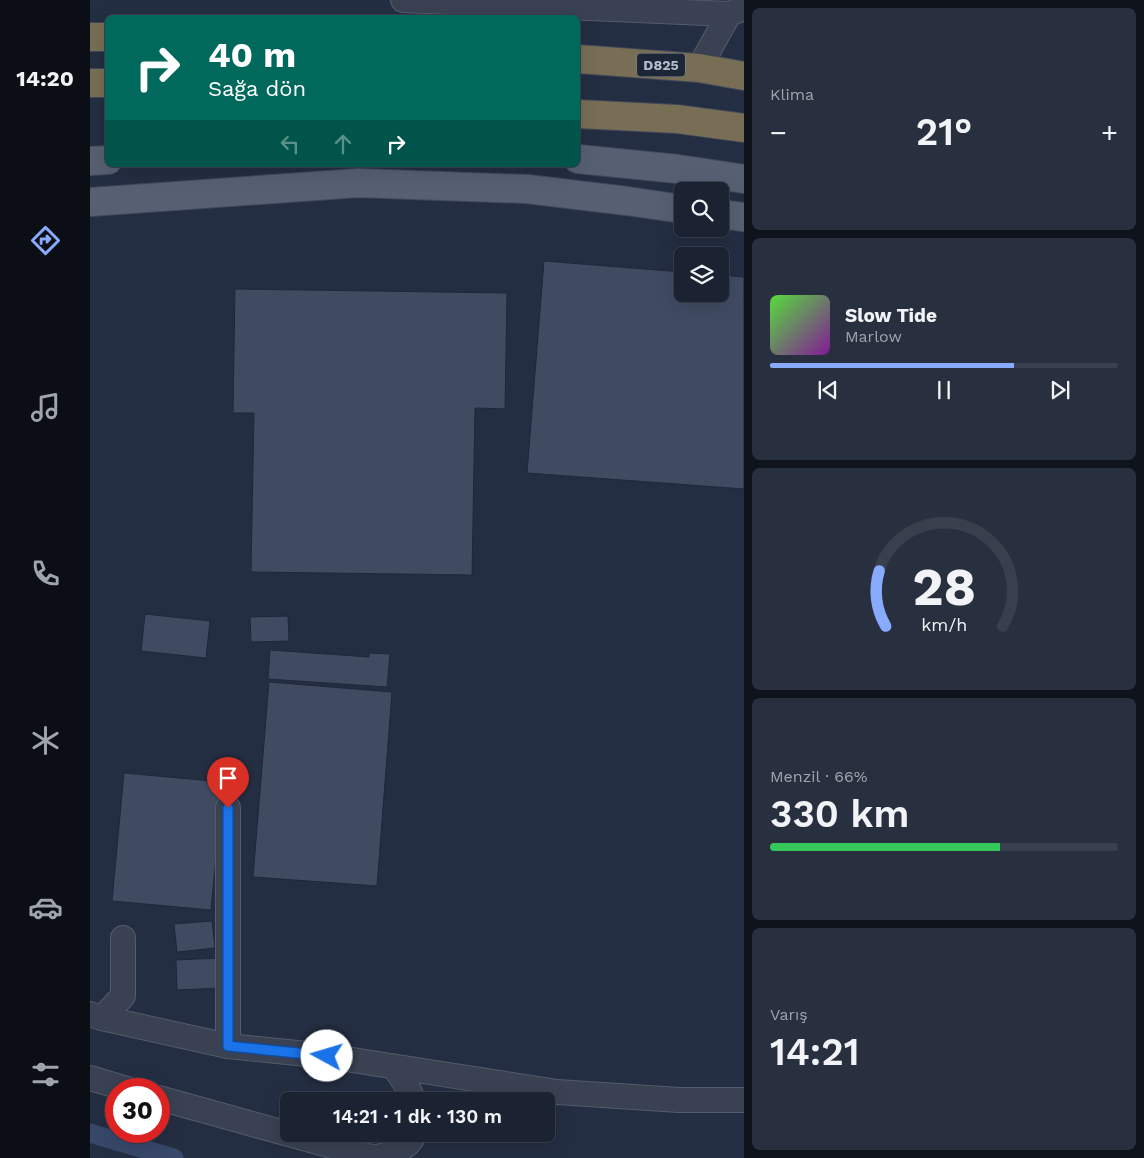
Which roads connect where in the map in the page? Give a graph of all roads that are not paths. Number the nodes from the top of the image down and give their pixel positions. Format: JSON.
{"nodes":[{"id":1,"x":403,"y":0,"type":"edge"},
{"id":2,"x":736,"y":11,"type":"edge"},
{"id":3,"x":90,"y":37,"type":"edge"},
{"id":4,"x":105,"y":37,"type":"edge"},
{"id":5,"x":580,"y":59,"type":"edge"},
{"id":6,"x":699,"y":68,"type":"junction"},
{"id":7,"x":744,"y":76,"type":"edge"},
{"id":8,"x":90,"y":82,"type":"edge"},
{"id":9,"x":105,"y":83,"type":"edge"},
{"id":10,"x":580,"y":114,"type":"edge"},
{"id":11,"x":744,"y":128,"type":"edge"},
{"id":12,"x":580,"y":159,"type":"edge"},
{"id":13,"x":105,"y":160,"type":"edge"},
{"id":14,"x":90,"y":161,"type":"edge"},
{"id":15,"x":744,"y":179,"type":"edge"},
{"id":16,"x":90,"y":202,"type":"edge"},
{"id":17,"x":674,"y":207,"type":"edge"},
{"id":18,"x":729,"y":215,"type":"edge"},
{"id":19,"x":744,"y":217,"type":"edge"},
{"id":20,"x":228,"y":808,"type":"dead end"},
{"id":21,"x":123,"y":938,"type":"dead end"},
{"id":22,"x":96,"y":1016,"type":"edge"},
{"id":23,"x":228,"y":1046,"type":"junction"},
{"id":24,"x":394,"y":1067,"type":"junction"},
{"id":25,"x":90,"y":1078,"type":"edge"},
{"id":26,"x":105,"y":1082,"type":"edge"},
{"id":27,"x":410,"y":1092,"type":"edge"},
{"id":28,"x":744,"y":1100,"type":"edge"},
{"id":29,"x":170,"y":1101,"type":"edge"},
{"id":30,"x":410,"y":1142,"type":"edge"},
{"id":31,"x":374,"y":1158,"type":"edge"}],
"edges":[{"from":1,"to":2,"type":"street"},
{"from":2,"to":6,"type":"street"},
{"from":3,"to":4,"type":"highway"},
{"from":5,"to":6,"type":"highway","number":"D825"},
{"from":6,"to":7,"type":"highway","number":"D825"},
{"from":8,"to":9,"type":"highway"},
{"from":10,"to":11,"type":"highway"},
{"from":12,"to":15,"type":"main road"},
{"from":13,"to":14,"type":"main road"},
{"from":16,"to":17,"type":"main road"},
{"from":18,"to":19,"type":"main road"},
{"from":20,"to":23,"type":"street"},
{"from":21,"to":22,"type":"street"},
{"from":22,"to":23,"type":"street"},
{"from":23,"to":24,"type":"street"},
{"from":24,"to":27,"type":"street"},
{"from":24,"to":28,"type":"street"},
{"from":25,"to":26,"type":"street"},
{"from":29,"to":31,"type":"street"},
{"from":30,"to":31,"type":"street"}]}
